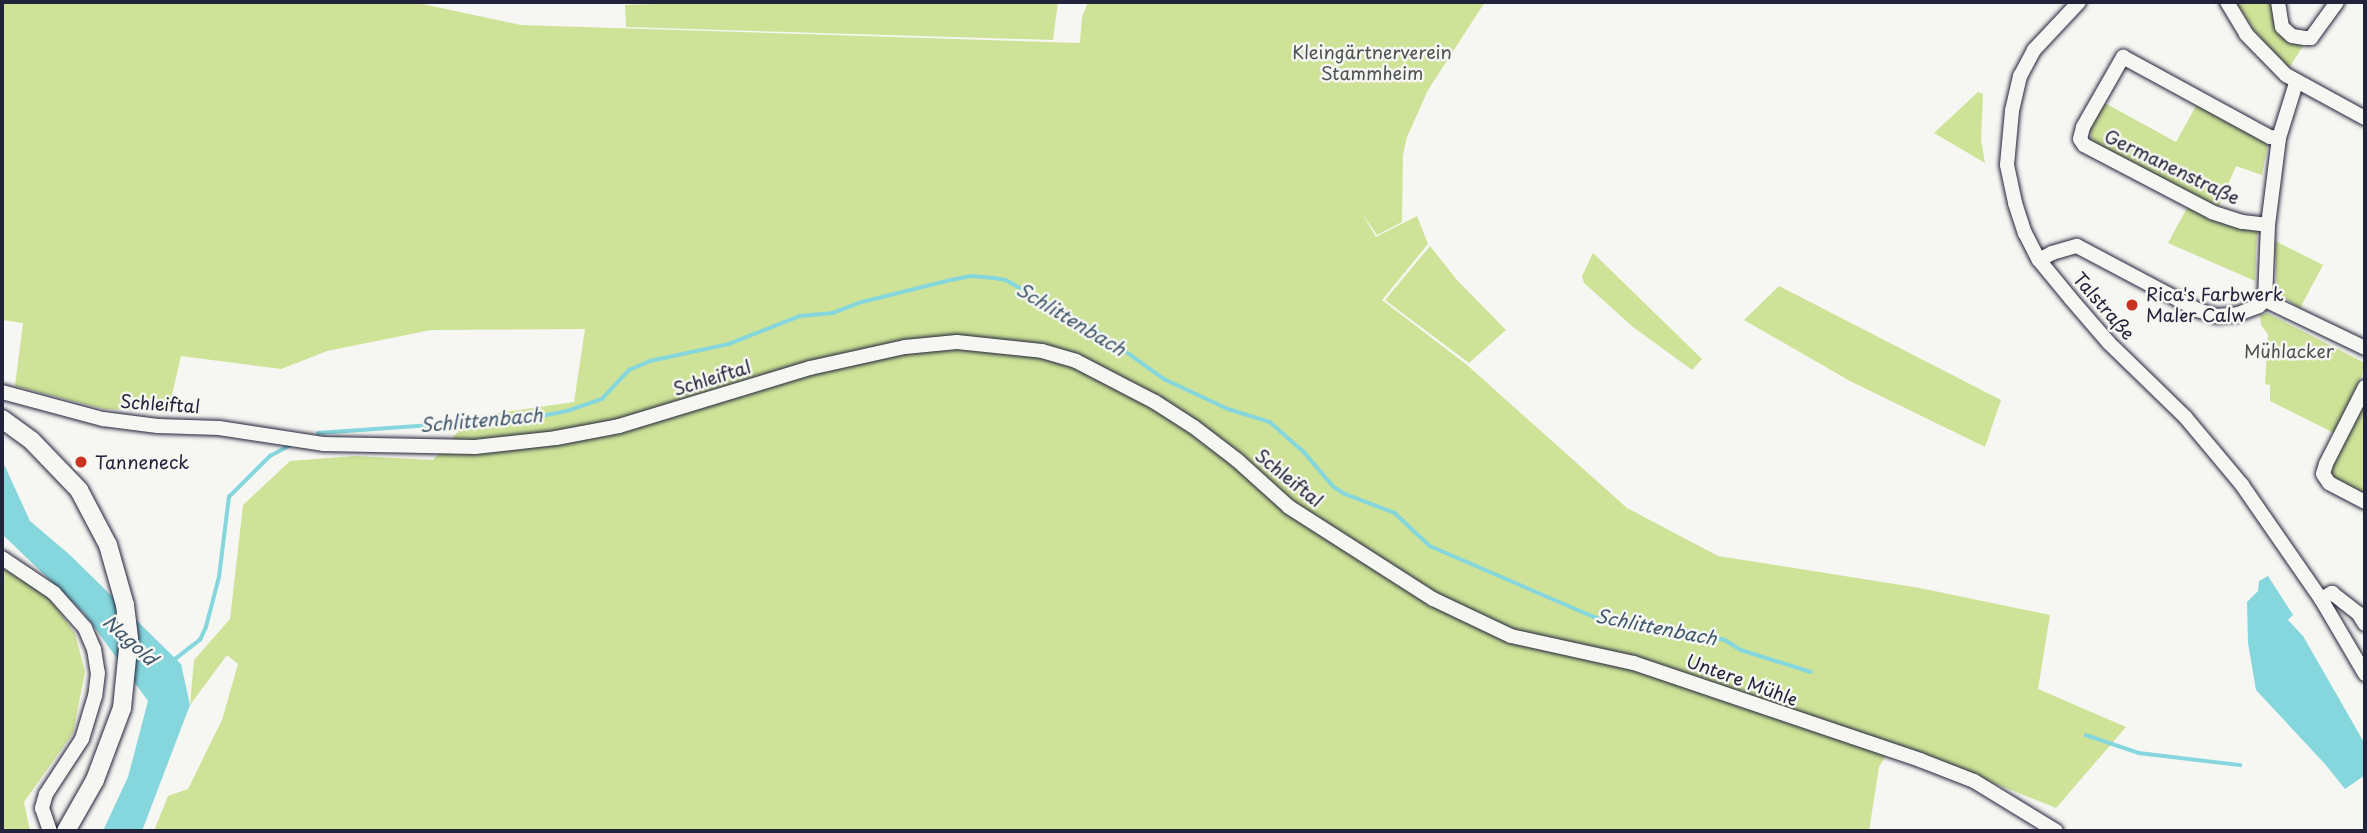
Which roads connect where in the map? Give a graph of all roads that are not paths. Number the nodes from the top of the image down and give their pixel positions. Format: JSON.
{"nodes":[{"id":1,"x":2079,"y":2,"type":"edge"},
{"id":2,"x":2227,"y":2,"type":"edge"},
{"id":3,"x":2278,"y":2,"type":"edge"},
{"id":4,"x":2337,"y":2,"type":"edge"},
{"id":5,"x":2296,"y":83,"type":"junction"},
{"id":6,"x":2365,"y":118,"type":"edge"},
{"id":7,"x":2279,"y":138,"type":"junction"},
{"id":8,"x":2268,"y":225,"type":"junction"},
{"id":9,"x":2039,"y":260,"type":"junction"},
{"id":10,"x":2265,"y":300,"type":"junction"},
{"id":11,"x":2365,"y":348,"type":"edge"},
{"id":12,"x":2365,"y":387,"type":"edge"},
{"id":13,"x":2,"y":392,"type":"edge"},
{"id":14,"x":2,"y":419,"type":"edge"},
{"id":15,"x":2365,"y":502,"type":"edge"},
{"id":16,"x":2,"y":558,"type":"edge"},
{"id":17,"x":1374,"y":561,"type":"joint"},
{"id":18,"x":2321,"y":599,"type":"junction"},
{"id":19,"x":2365,"y":624,"type":"edge"},
{"id":20,"x":2365,"y":674,"type":"edge"},
{"id":21,"x":50,"y":831,"type":"edge"},
{"id":22,"x":66,"y":831,"type":"edge"},
{"id":23,"x":2056,"y":831,"type":"edge"}],
"edges":[{"from":1,"to":9,"type":"street","name":"Talstraße"},
{"from":2,"to":5,"type":"street"},
{"from":3,"to":4,"type":"street"},
{"from":5,"to":6,"type":"street"},
{"from":5,"to":7,"type":"street"},
{"from":7,"to":8,"type":"street"},
{"from":7,"to":8,"type":"street","name":"Germanenstraße"},
{"from":8,"to":10,"type":"street"},
{"from":9,"to":10,"type":"street"},
{"from":9,"to":18,"type":"street","name":"Talstraße"},
{"from":10,"to":11,"type":"street"},
{"from":12,"to":15,"type":"street"},
{"from":13,"to":17,"type":"street","name":"Schleiftal"},
{"from":14,"to":22,"type":"main road"},
{"from":16,"to":21,"type":"street"},
{"from":17,"to":23,"type":"street","name":"Untere Mühle"},
{"from":18,"to":19,"type":"street"},
{"from":18,"to":20,"type":"street","name":"Talstraße"}]}
